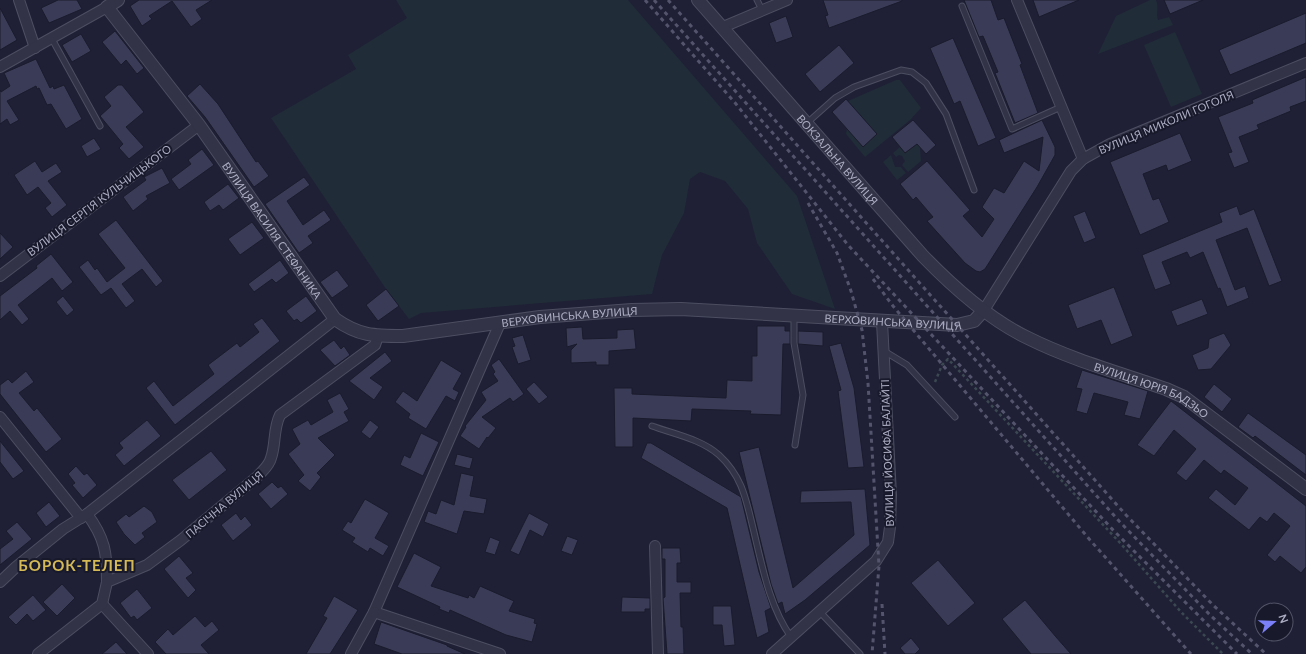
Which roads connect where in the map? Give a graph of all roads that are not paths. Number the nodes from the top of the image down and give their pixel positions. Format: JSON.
{"nodes":[{"id":1,"x":19,"y":0,"type":"edge"},
{"id":2,"x":118,"y":0,"type":"edge"},
{"id":3,"x":698,"y":0,"type":"edge"},
{"id":4,"x":757,"y":0,"type":"edge"},
{"id":5,"x":787,"y":0,"type":"edge"},
{"id":6,"x":1016,"y":0,"type":"edge"},
{"id":7,"x":962,"y":6,"type":"dead end"},
{"id":8,"x":107,"y":7,"type":"junction"},
{"id":9,"x":762,"y":10,"type":"junction"},
{"id":10,"x":723,"y":27,"type":"junction"},
{"id":11,"x":52,"y":38,"type":"junction"},
{"id":12,"x":35,"y":48,"type":"junction"},
{"id":13,"x":1306,"y":63,"type":"edge"},
{"id":14,"x":0,"y":67,"type":"edge"},
{"id":15,"x":1061,"y":107,"type":"junction"},
{"id":16,"x":807,"y":123,"type":"junction"},
{"id":17,"x":199,"y":125,"type":"junction"},
{"id":18,"x":100,"y":126,"type":"dead end"},
{"id":19,"x":1083,"y":159,"type":"junction"},
{"id":20,"x":974,"y":190,"type":"dead end"},
{"id":21,"x":0,"y":276,"type":"edge"},
{"id":22,"x":984,"y":310,"type":"junction"},
{"id":23,"x":794,"y":316,"type":"junction"},
{"id":24,"x":335,"y":319,"type":"junction"},
{"id":25,"x":882,"y":322,"type":"junction"},
{"id":26,"x":500,"y":323,"type":"junction"},
{"id":27,"x":378,"y":336,"type":"junction"},
{"id":28,"x":884,"y":351,"type":"junction"},
{"id":29,"x":0,"y":417,"type":"edge"},
{"id":30,"x":955,"y":417,"type":"dead end"},
{"id":31,"x":652,"y":426,"type":"dead end"},
{"id":32,"x":796,"y":445,"type":"dead end"},
{"id":33,"x":1306,"y":489,"type":"edge"},
{"id":34,"x":84,"y":516,"type":"junction"},
{"id":35,"x":655,"y":546,"type":"dead end"},
{"id":36,"x":0,"y":582,"type":"edge"},
{"id":37,"x":107,"y":582,"type":"junction"},
{"id":38,"x":102,"y":604,"type":"junction"},
{"id":39,"x":374,"y":612,"type":"junction"},
{"id":40,"x":819,"y":612,"type":"junction"},
{"id":41,"x":791,"y":637,"type":"junction"},
{"id":42,"x":38,"y":654,"type":"edge"},
{"id":43,"x":148,"y":654,"type":"edge"},
{"id":44,"x":351,"y":654,"type":"edge"},
{"id":45,"x":500,"y":654,"type":"edge"},
{"id":46,"x":658,"y":654,"type":"edge"},
{"id":47,"x":772,"y":654,"type":"edge"},
{"id":48,"x":860,"y":654,"type":"edge"}],
"edges":[{"from":1,"to":12,"type":"street"},
{"from":2,"to":8,"type":"street"},
{"from":3,"to":10,"type":"street","name":"ВОКЗАЛЬНА ВУЛИЦЯ"},
{"from":4,"to":9,"type":"lane"},
{"from":5,"to":9,"type":"street"},
{"from":6,"to":15,"type":"street"},
{"from":7,"to":15,"type":"lane"},
{"from":8,"to":11,"type":"street"},
{"from":8,"to":17,"type":"street","name":"ВУЛИЦЯ ВАСИЛЯ СТЕФАНИКА"},
{"from":9,"to":10,"type":"street"},
{"from":10,"to":16,"type":"street","name":"ВОКЗАЛЬНА ВУЛИЦЯ"},
{"from":11,"to":12,"type":"street"},
{"from":11,"to":18,"type":"lane"},
{"from":12,"to":14,"type":"street"},
{"from":13,"to":19,"type":"street","name":"ВУЛИЦЯ МИКОЛИ ГОГОЛЯ"},
{"from":15,"to":19,"type":"street"},
{"from":16,"to":20,"type":"lane"},
{"from":16,"to":22,"type":"street","name":"ВОКЗАЛЬНА ВУЛИЦЯ"},
{"from":17,"to":21,"type":"street","name":"ВУЛИЦЯ СЕРГІЯ КУЛЬЧИЦЬКОГО"},
{"from":17,"to":24,"type":"street","name":"ВУЛИЦЯ ВАСИЛЯ СТЕФАНИКА"},
{"from":19,"to":22,"type":"street","name":"ВУЛИЦЯ МИКОЛИ ГОГОЛЯ"},
{"from":22,"to":25,"type":"street","name":"ВЕРХОВИНСЬКА ВУЛИЦЯ"},
{"from":22,"to":33,"type":"street","name":"ВУЛИЦЯ ЮРІЯ БАДЗЬО"},
{"from":23,"to":25,"type":"street","name":"ВЕРХОВИНСЬКА ВУЛИЦЯ"},
{"from":23,"to":26,"type":"street","name":"ВЕРХОВИНСЬКА ВУЛИЦЯ"},
{"from":23,"to":32,"type":"lane"},
{"from":24,"to":27,"type":"street","name":"ВУЛИЦЯ ВАСИЛЯ СТЕФАНИКА"},
{"from":24,"to":34,"type":"street"},
{"from":25,"to":28,"type":"street","name":"ВУЛИЦЯ ЙОСИФА БАЛАЙТІ"},
{"from":26,"to":27,"type":"street","name":"ВУЛИЦЯ ВАСИЛЯ СТЕФАНИКА"},
{"from":26,"to":39,"type":"street","name":"ВЕРХОВИНСЬКА ВУЛИЦЯ"},
{"from":27,"to":37,"type":"street","name":"ПАСІЧНА ВУЛИЦЯ"},
{"from":28,"to":30,"type":"lane"},
{"from":28,"to":40,"type":"street","name":"ВУЛИЦЯ ЙОСИФА БАЛАЙТІ"},
{"from":29,"to":34,"type":"street"},
{"from":31,"to":41,"type":"lane"},
{"from":34,"to":36,"type":"street"},
{"from":34,"to":37,"type":"street"},
{"from":35,"to":46,"type":"street"},
{"from":37,"to":38,"type":"street"},
{"from":38,"to":42,"type":"street"},
{"from":38,"to":43,"type":"street"},
{"from":39,"to":44,"type":"street","name":"ВЕРХОВИНСЬКА ВУЛИЦЯ"},
{"from":39,"to":45,"type":"street"},
{"from":40,"to":41,"type":"street","name":"ВУЛИЦЯ ЙОСИФА БАЛАЙТІ"},
{"from":40,"to":48,"type":"lane"},
{"from":41,"to":47,"type":"street","name":"ВУЛИЦЯ ЙОСИФА БАЛАЙТІ"}]}
